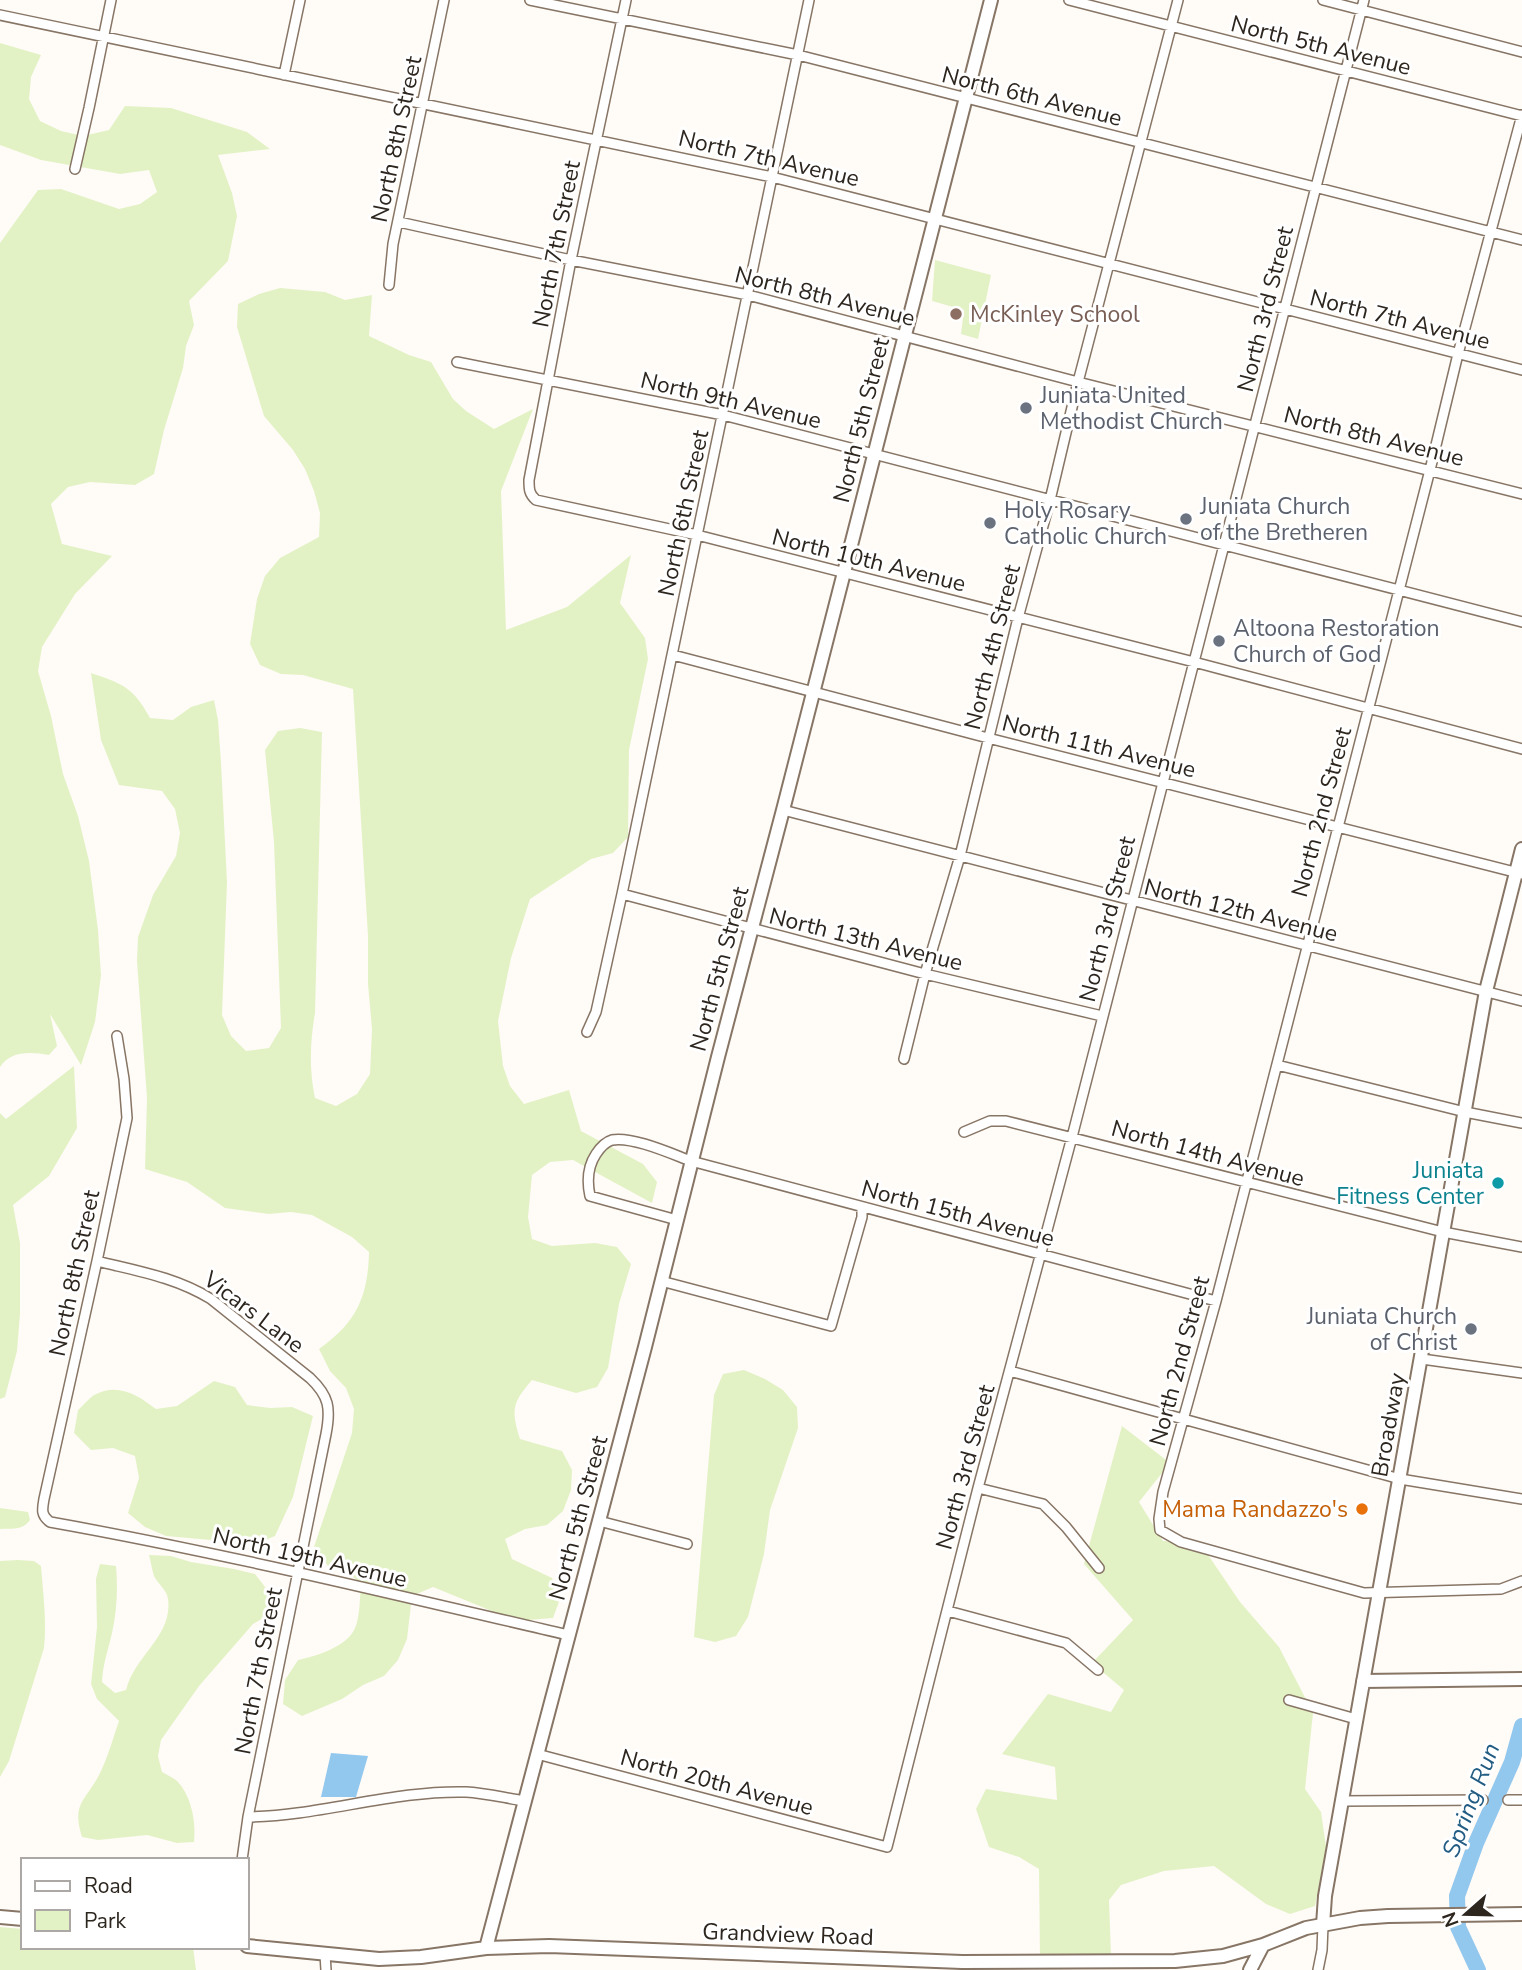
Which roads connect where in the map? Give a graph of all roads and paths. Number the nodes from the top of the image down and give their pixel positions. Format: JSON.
{"nodes":[{"id":1,"x":111,"y":0,"type":"edge"},
{"id":2,"x":300,"y":0,"type":"edge"},
{"id":3,"x":443,"y":0,"type":"edge"},
{"id":4,"x":530,"y":0,"type":"edge"},
{"id":5,"x":626,"y":0,"type":"edge"},
{"id":6,"x":809,"y":0,"type":"edge"},
{"id":7,"x":991,"y":0,"type":"edge"},
{"id":8,"x":1069,"y":0,"type":"edge"},
{"id":9,"x":1178,"y":0,"type":"edge"},
{"id":10,"x":1324,"y":0,"type":"edge"},
{"id":11,"x":1363,"y":5,"type":"edge"},
{"id":12,"x":0,"y":15,"type":"edge"},
{"id":13,"x":622,"y":19,"type":"junction"},
{"id":14,"x":1171,"y":27,"type":"junction"},
{"id":15,"x":104,"y":37,"type":"junction"},
{"id":16,"x":1522,"y":52,"type":"edge"},
{"id":17,"x":798,"y":55,"type":"junction"},
{"id":18,"x":1346,"y":71,"type":"junction"},
{"id":19,"x":284,"y":75,"type":"junction"},
{"id":20,"x":965,"y":99,"type":"junction"},
{"id":21,"x":423,"y":103,"type":"junction"},
{"id":22,"x":1522,"y":116,"type":"edge"},
{"id":23,"x":596,"y":139,"type":"junction"},
{"id":24,"x":1141,"y":143,"type":"junction"},
{"id":25,"x":75,"y":169,"type":"dead end"},
{"id":26,"x":772,"y":177,"type":"junction"},
{"id":27,"x":1316,"y":187,"type":"junction"},
{"id":28,"x":935,"y":218,"type":"junction"},
{"id":29,"x":399,"y":222,"type":"junction"},
{"id":30,"x":1491,"y":233,"type":"junction"},
{"id":31,"x":1522,"y":240,"type":"edge"},
{"id":32,"x":571,"y":260,"type":"junction"},
{"id":33,"x":1110,"y":263,"type":"junction"},
{"id":34,"x":389,"y":285,"type":"dead end"},
{"id":35,"x":748,"y":295,"type":"junction"},
{"id":36,"x":1284,"y":309,"type":"junction"},
{"id":37,"x":904,"y":336,"type":"junction"},
{"id":38,"x":1458,"y":354,"type":"junction"},
{"id":39,"x":457,"y":362,"type":"dead end"},
{"id":40,"x":1522,"y":370,"type":"edge"},
{"id":41,"x":548,"y":380,"type":"junction"},
{"id":42,"x":1078,"y":382,"type":"junction"},
{"id":43,"x":723,"y":415,"type":"junction"},
{"id":44,"x":1255,"y":425,"type":"junction"},
{"id":45,"x":875,"y":454,"type":"junction"},
{"id":46,"x":1430,"y":470,"type":"junction"},
{"id":47,"x":1522,"y":494,"type":"edge"},
{"id":48,"x":531,"y":495,"type":"joint"},
{"id":49,"x":1050,"y":500,"type":"junction"},
{"id":50,"x":697,"y":535,"type":"junction"},
{"id":51,"x":1224,"y":545,"type":"junction"},
{"id":52,"x":843,"y":573,"type":"junction"},
{"id":53,"x":1398,"y":590,"type":"junction"},
{"id":54,"x":1018,"y":618,"type":"junction"},
{"id":55,"x":1522,"y":622,"type":"edge"},
{"id":56,"x":673,"y":655,"type":"junction"},
{"id":57,"x":1194,"y":662,"type":"junction"},
{"id":58,"x":814,"y":691,"type":"junction"},
{"id":59,"x":1368,"y":709,"type":"junction"},
{"id":60,"x":988,"y":738,"type":"junction"},
{"id":61,"x":1522,"y":749,"type":"edge"},
{"id":62,"x":1161,"y":782,"type":"junction"},
{"id":63,"x":783,"y":810,"type":"junction"},
{"id":64,"x":1338,"y":828,"type":"junction"},
{"id":65,"x":1522,"y":849,"type":"edge"},
{"id":66,"x":960,"y":856,"type":"junction"},
{"id":67,"x":1519,"y":874,"type":"edge"},
{"id":68,"x":622,"y":894,"type":"junction"},
{"id":69,"x":1131,"y":901,"type":"junction"},
{"id":70,"x":751,"y":929,"type":"junction"},
{"id":71,"x":1306,"y":946,"type":"junction"},
{"id":72,"x":925,"y":974,"type":"junction"},
{"id":73,"x":1486,"y":991,"type":"junction"},
{"id":74,"x":1522,"y":1001,"type":"edge"},
{"id":75,"x":1102,"y":1016,"type":"junction"},
{"id":76,"x":587,"y":1032,"type":"dead end"},
{"id":77,"x":117,"y":1036,"type":"dead end"},
{"id":78,"x":904,"y":1059,"type":"dead end"},
{"id":79,"x":1277,"y":1065,"type":"junction"},
{"id":80,"x":1465,"y":1112,"type":"junction"},
{"id":81,"x":1522,"y":1123,"type":"edge"},
{"id":82,"x":964,"y":1132,"type":"dead end"},
{"id":83,"x":1072,"y":1137,"type":"junction"},
{"id":84,"x":691,"y":1161,"type":"junction"},
{"id":85,"x":1245,"y":1183,"type":"junction"},
{"id":86,"x":862,"y":1207,"type":"junction"},
{"id":87,"x":677,"y":1220,"type":"junction"},
{"id":88,"x":1443,"y":1232,"type":"junction"},
{"id":89,"x":1522,"y":1247,"type":"edge"},
{"id":90,"x":1041,"y":1255,"type":"junction"},
{"id":91,"x":97,"y":1261,"type":"junction"},
{"id":92,"x":661,"y":1281,"type":"junction"},
{"id":93,"x":1216,"y":1301,"type":"junction"},
{"id":94,"x":1422,"y":1359,"type":"junction"},
{"id":95,"x":1010,"y":1371,"type":"junction"},
{"id":96,"x":1522,"y":1373,"type":"edge"},
{"id":97,"x":329,"y":1408,"type":"joint"},
{"id":98,"x":1184,"y":1419,"type":"junction"},
{"id":99,"x":1400,"y":1479,"type":"junction"},
{"id":100,"x":978,"y":1488,"type":"junction"},
{"id":101,"x":1522,"y":1499,"type":"edge"},
{"id":102,"x":44,"y":1517,"type":"joint"},
{"id":103,"x":599,"y":1521,"type":"junction"},
{"id":104,"x":687,"y":1544,"type":"dead end"},
{"id":105,"x":1098,"y":1568,"type":"dead end"},
{"id":106,"x":297,"y":1572,"type":"junction"},
{"id":107,"x":1522,"y":1581,"type":"edge"},
{"id":108,"x":1379,"y":1593,"type":"junction"},
{"id":109,"x":948,"y":1611,"type":"junction"},
{"id":110,"x":568,"y":1635,"type":"junction"},
{"id":111,"x":1098,"y":1670,"type":"dead end"},
{"id":112,"x":1522,"y":1679,"type":"edge"},
{"id":113,"x":1363,"y":1681,"type":"junction"},
{"id":114,"x":1289,"y":1700,"type":"dead end"},
{"id":115,"x":1356,"y":1719,"type":"junction"},
{"id":116,"x":537,"y":1754,"type":"junction"},
{"id":117,"x":1483,"y":1800,"type":"dead end"},
{"id":118,"x":1508,"y":1800,"type":"dead end"},
{"id":119,"x":1522,"y":1800,"type":"edge"},
{"id":120,"x":524,"y":1801,"type":"junction"},
{"id":121,"x":1342,"y":1801,"type":"junction"},
{"id":122,"x":248,"y":1817,"type":"junction"},
{"id":123,"x":887,"y":1847,"type":"joint"},
{"id":124,"x":242,"y":1858,"type":"edge"},
{"id":125,"x":1522,"y":1914,"type":"edge"},
{"id":126,"x":0,"y":1917,"type":"edge"},
{"id":127,"x":21,"y":1919,"type":"edge"},
{"id":128,"x":1323,"y":1924,"type":"junction"},
{"id":129,"x":1263,"y":1945,"type":"junction"},
{"id":130,"x":248,"y":1946,"type":"edge"},
{"id":131,"x":486,"y":1948,"type":"junction"},
{"id":132,"x":325,"y":1954,"type":"junction"},
{"id":133,"x":962,"y":1966,"type":"edge"},
{"id":134,"x":326,"y":1970,"type":"edge"},
{"id":135,"x":1250,"y":1970,"type":"edge"},
{"id":136,"x":1318,"y":1970,"type":"edge"}],
"edges":[{"from":1,"to":15,"type":"street"},
{"from":2,"to":19,"type":"street"},
{"from":3,"to":21,"type":"street","name":"North 8th Street"},
{"from":4,"to":13,"type":"street","name":"North 6th Avenue"},
{"from":5,"to":13,"type":"street","name":"North 7th Street"},
{"from":6,"to":17,"type":"street","name":"North 6th Street"},
{"from":7,"to":20,"type":"street","name":"North 5th Street"},
{"from":8,"to":14,"type":"street","name":"North 5th Avenue"},
{"from":9,"to":14,"type":"street","name":"North 4th Street"},
{"from":10,"to":11,"type":"street"},
{"from":11,"to":16,"type":"street"},
{"from":11,"to":18,"type":"street","name":"North 3rd Street"},
{"from":12,"to":15,"type":"street","name":"North 7th Avenue"},
{"from":13,"to":17,"type":"street","name":"North 6th Avenue"},
{"from":13,"to":23,"type":"street","name":"North 7th Street"},
{"from":14,"to":18,"type":"street","name":"North 5th Avenue"},
{"from":14,"to":24,"type":"street","name":"North 4th Street"},
{"from":15,"to":19,"type":"street","name":"North 7th Avenue"},
{"from":15,"to":25,"type":"street"},
{"from":17,"to":20,"type":"street","name":"North 6th Avenue"},
{"from":17,"to":26,"type":"street","name":"North 6th Street"},
{"from":18,"to":22,"type":"street","name":"North 5th Avenue"},
{"from":18,"to":27,"type":"street","name":"North 3rd Street"},
{"from":19,"to":21,"type":"street","name":"North 7th Avenue"},
{"from":20,"to":24,"type":"street","name":"North 6th Avenue"},
{"from":20,"to":28,"type":"street","name":"North 5th Street"},
{"from":21,"to":23,"type":"street","name":"North 7th Avenue"},
{"from":21,"to":29,"type":"street","name":"North 8th Street"},
{"from":22,"to":30,"type":"street","name":"North 2nd Street"},
{"from":23,"to":26,"type":"street","name":"North 7th Avenue"},
{"from":23,"to":32,"type":"street","name":"North 7th Street"},
{"from":24,"to":27,"type":"street","name":"North 6th Avenue"},
{"from":24,"to":33,"type":"street","name":"North 4th Street"},
{"from":26,"to":28,"type":"street","name":"North 7th Avenue"},
{"from":26,"to":35,"type":"street","name":"North 6th Street"},
{"from":27,"to":30,"type":"street","name":"North 6th Avenue"},
{"from":27,"to":36,"type":"street","name":"North 3rd Street"},
{"from":28,"to":33,"type":"street","name":"North 7th Avenue"},
{"from":28,"to":37,"type":"street","name":"North 5th Street"},
{"from":29,"to":32,"type":"street","name":"North 8th Avenue"},
{"from":29,"to":34,"type":"street","name":"North 8th Street"},
{"from":30,"to":31,"type":"street","name":"North 6th Avenue"},
{"from":30,"to":38,"type":"street","name":"North 2nd Street"},
{"from":32,"to":35,"type":"street","name":"North 8th Avenue"},
{"from":32,"to":41,"type":"street","name":"North 7th Street"},
{"from":33,"to":36,"type":"street","name":"North 7th Avenue"},
{"from":33,"to":42,"type":"street","name":"North 4th Street"},
{"from":35,"to":37,"type":"street","name":"North 8th Avenue"},
{"from":35,"to":43,"type":"street","name":"North 6th Street"},
{"from":36,"to":38,"type":"street","name":"North 7th Avenue"},
{"from":36,"to":44,"type":"street","name":"North 3rd Street"},
{"from":37,"to":42,"type":"street","name":"North 8th Avenue"},
{"from":37,"to":45,"type":"street","name":"North 5th Street"},
{"from":38,"to":40,"type":"street","name":"North 7th Avenue"},
{"from":38,"to":46,"type":"street","name":"North 2nd Street"},
{"from":39,"to":41,"type":"street","name":"North 9th Avenue"},
{"from":41,"to":43,"type":"street","name":"North 9th Avenue"},
{"from":41,"to":48,"type":"street","name":"North 7th Street"},
{"from":42,"to":44,"type":"street","name":"North 8th Avenue"},
{"from":42,"to":49,"type":"street","name":"North 4th Street"},
{"from":43,"to":45,"type":"street","name":"North 9th Avenue"},
{"from":43,"to":50,"type":"street","name":"North 6th Street"},
{"from":44,"to":46,"type":"street","name":"North 8th Avenue"},
{"from":44,"to":51,"type":"street","name":"North 3rd Street"},
{"from":45,"to":49,"type":"street","name":"North 9th Avenue"},
{"from":45,"to":52,"type":"street","name":"North 5th Street"},
{"from":46,"to":47,"type":"street","name":"North 8th Avenue"},
{"from":46,"to":53,"type":"street","name":"North 2nd Street"},
{"from":48,"to":50,"type":"street","name":"North 10th Avenue"},
{"from":49,"to":51,"type":"street","name":"North 9th Avenue"},
{"from":49,"to":54,"type":"street","name":"North 4th Street"},
{"from":50,"to":52,"type":"street","name":"North 10th Avenue"},
{"from":50,"to":56,"type":"street","name":"North 6th Street"},
{"from":51,"to":53,"type":"street","name":"North 9th Avenue"},
{"from":51,"to":57,"type":"street","name":"North 3rd Street"},
{"from":52,"to":54,"type":"street","name":"North 10th Avenue"},
{"from":52,"to":58,"type":"street","name":"North 5th Street"},
{"from":53,"to":55,"type":"street","name":"North 9th Avenue"},
{"from":53,"to":59,"type":"street","name":"North 2nd Street"},
{"from":54,"to":57,"type":"street","name":"North 10th Avenue"},
{"from":54,"to":60,"type":"street","name":"North 4th Street"},
{"from":56,"to":58,"type":"street","name":"North 11th Avenue"},
{"from":56,"to":68,"type":"street","name":"North 6th Street"},
{"from":57,"to":59,"type":"street","name":"North 10th Avenue"},
{"from":57,"to":62,"type":"street","name":"North 3rd Street"},
{"from":58,"to":60,"type":"street","name":"North 11th Avenue"},
{"from":58,"to":63,"type":"street","name":"North 5th Street"},
{"from":59,"to":61,"type":"street","name":"North 10th Avenue"},
{"from":59,"to":64,"type":"street","name":"North 2nd Street"},
{"from":60,"to":62,"type":"street","name":"North 11th Avenue"},
{"from":60,"to":66,"type":"street","name":"North 4th Street"},
{"from":62,"to":64,"type":"street","name":"North 11th Avenue"},
{"from":62,"to":69,"type":"street","name":"North 3rd Street"},
{"from":63,"to":66,"type":"street","name":"North 12th Avenue"},
{"from":63,"to":70,"type":"street","name":"North 5th Street"},
{"from":64,"to":67,"type":"street","name":"North 11th Avenue"},
{"from":64,"to":71,"type":"street","name":"North 2nd Street"},
{"from":65,"to":67,"type":"street","name":"Broadway"},
{"from":66,"to":69,"type":"street","name":"North 12th Avenue"},
{"from":66,"to":72,"type":"street","name":"North 4th Street"},
{"from":67,"to":73,"type":"street","name":"Broadway"},
{"from":68,"to":70,"type":"street","name":"North 13th Avenue"},
{"from":68,"to":76,"type":"street","name":"North 6th Street"},
{"from":69,"to":71,"type":"street","name":"North 12th Avenue"},
{"from":69,"to":75,"type":"street","name":"North 3rd Street"},
{"from":70,"to":72,"type":"street","name":"North 13th Avenue"},
{"from":70,"to":84,"type":"street","name":"North 5th Street"},
{"from":71,"to":73,"type":"street","name":"North 12th Avenue"},
{"from":71,"to":79,"type":"street","name":"North 2nd Street"},
{"from":72,"to":75,"type":"street","name":"North 13th Avenue"},
{"from":72,"to":78,"type":"street","name":"North 4th Street"},
{"from":73,"to":74,"type":"street","name":"North 12th Avenue"},
{"from":73,"to":80,"type":"street","name":"Broadway"},
{"from":75,"to":83,"type":"street","name":"North 3rd Street"},
{"from":77,"to":91,"type":"street","name":"North 8th Street"},
{"from":79,"to":80,"type":"street"},
{"from":79,"to":85,"type":"street","name":"North 2nd Street"},
{"from":80,"to":81,"type":"street"},
{"from":80,"to":88,"type":"street","name":"Broadway"},
{"from":82,"to":83,"type":"street","name":"North 14th Avenue"},
{"from":83,"to":85,"type":"street","name":"North 14th Avenue"},
{"from":83,"to":90,"type":"street","name":"North 3rd Street"},
{"from":84,"to":86,"type":"street","name":"North 15th Avenue"},
{"from":84,"to":87,"type":"street","name":"North 5th Street"},
{"from":84,"to":87,"type":"street","name":"North 15th Avenue"},
{"from":85,"to":88,"type":"street","name":"North 14th Avenue"},
{"from":85,"to":93,"type":"street","name":"North 2nd Street"},
{"from":86,"to":90,"type":"street","name":"North 15th Avenue"},
{"from":86,"to":92,"type":"street"},
{"from":87,"to":92,"type":"street","name":"North 5th Street"},
{"from":88,"to":89,"type":"street","name":"North 14th Avenue"},
{"from":88,"to":94,"type":"street","name":"Broadway"},
{"from":90,"to":93,"type":"street","name":"North 15th Avenue"},
{"from":90,"to":95,"type":"street","name":"North 3rd Street"},
{"from":91,"to":97,"type":"street","name":"Vicars Lane"},
{"from":91,"to":102,"type":"street","name":"North 8th Street"},
{"from":92,"to":103,"type":"street","name":"North 5th Street"},
{"from":93,"to":98,"type":"street","name":"North 2nd Street"},
{"from":94,"to":96,"type":"street"},
{"from":94,"to":99,"type":"street","name":"Broadway"},
{"from":95,"to":98,"type":"street"},
{"from":95,"to":100,"type":"street","name":"North 3rd Street"},
{"from":97,"to":106,"type":"street","name":"North 7th Street"},
{"from":98,"to":99,"type":"street"},
{"from":98,"to":108,"type":"street","name":"North 2nd Street"},
{"from":99,"to":101,"type":"street"},
{"from":99,"to":108,"type":"street","name":"Broadway"},
{"from":100,"to":105,"type":"street"},
{"from":100,"to":109,"type":"street","name":"North 3rd Street"},
{"from":102,"to":106,"type":"street","name":"North 19th Avenue"},
{"from":103,"to":104,"type":"street"},
{"from":103,"to":110,"type":"street","name":"North 5th Street"},
{"from":106,"to":110,"type":"street","name":"North 19th Avenue"},
{"from":106,"to":122,"type":"street","name":"North 7th Street"},
{"from":107,"to":108,"type":"street"},
{"from":108,"to":113,"type":"street","name":"Broadway"},
{"from":109,"to":111,"type":"street"},
{"from":109,"to":123,"type":"street","name":"North 3rd Street"},
{"from":110,"to":116,"type":"street","name":"North 5th Street"},
{"from":112,"to":113,"type":"street"},
{"from":113,"to":115,"type":"street","name":"Broadway"},
{"from":114,"to":115,"type":"street"},
{"from":115,"to":121,"type":"street","name":"Broadway"},
{"from":116,"to":120,"type":"street","name":"North 5th Street"},
{"from":116,"to":123,"type":"street","name":"North 20th Avenue"},
{"from":117,"to":121,"type":"street"},
{"from":118,"to":119,"type":"street"},
{"from":120,"to":122,"type":"street"},
{"from":120,"to":131,"type":"street","name":"North 5th Street"},
{"from":121,"to":128,"type":"street","name":"Broadway"},
{"from":122,"to":124,"type":"street","name":"North 7th Street"},
{"from":125,"to":128,"type":"street","name":"Grandview Road"},
{"from":126,"to":127,"type":"street"},
{"from":128,"to":129,"type":"street","name":"Grandview Road"},
{"from":128,"to":136,"type":"street","name":"Broadway"},
{"from":129,"to":133,"type":"street","name":"Grandview Road"},
{"from":129,"to":135,"type":"street"},
{"from":130,"to":132,"type":"street","name":"Grandview Road"},
{"from":131,"to":132,"type":"street","name":"Grandview Road"},
{"from":131,"to":133,"type":"street","name":"Grandview Road"},
{"from":132,"to":134,"type":"street"}]}
